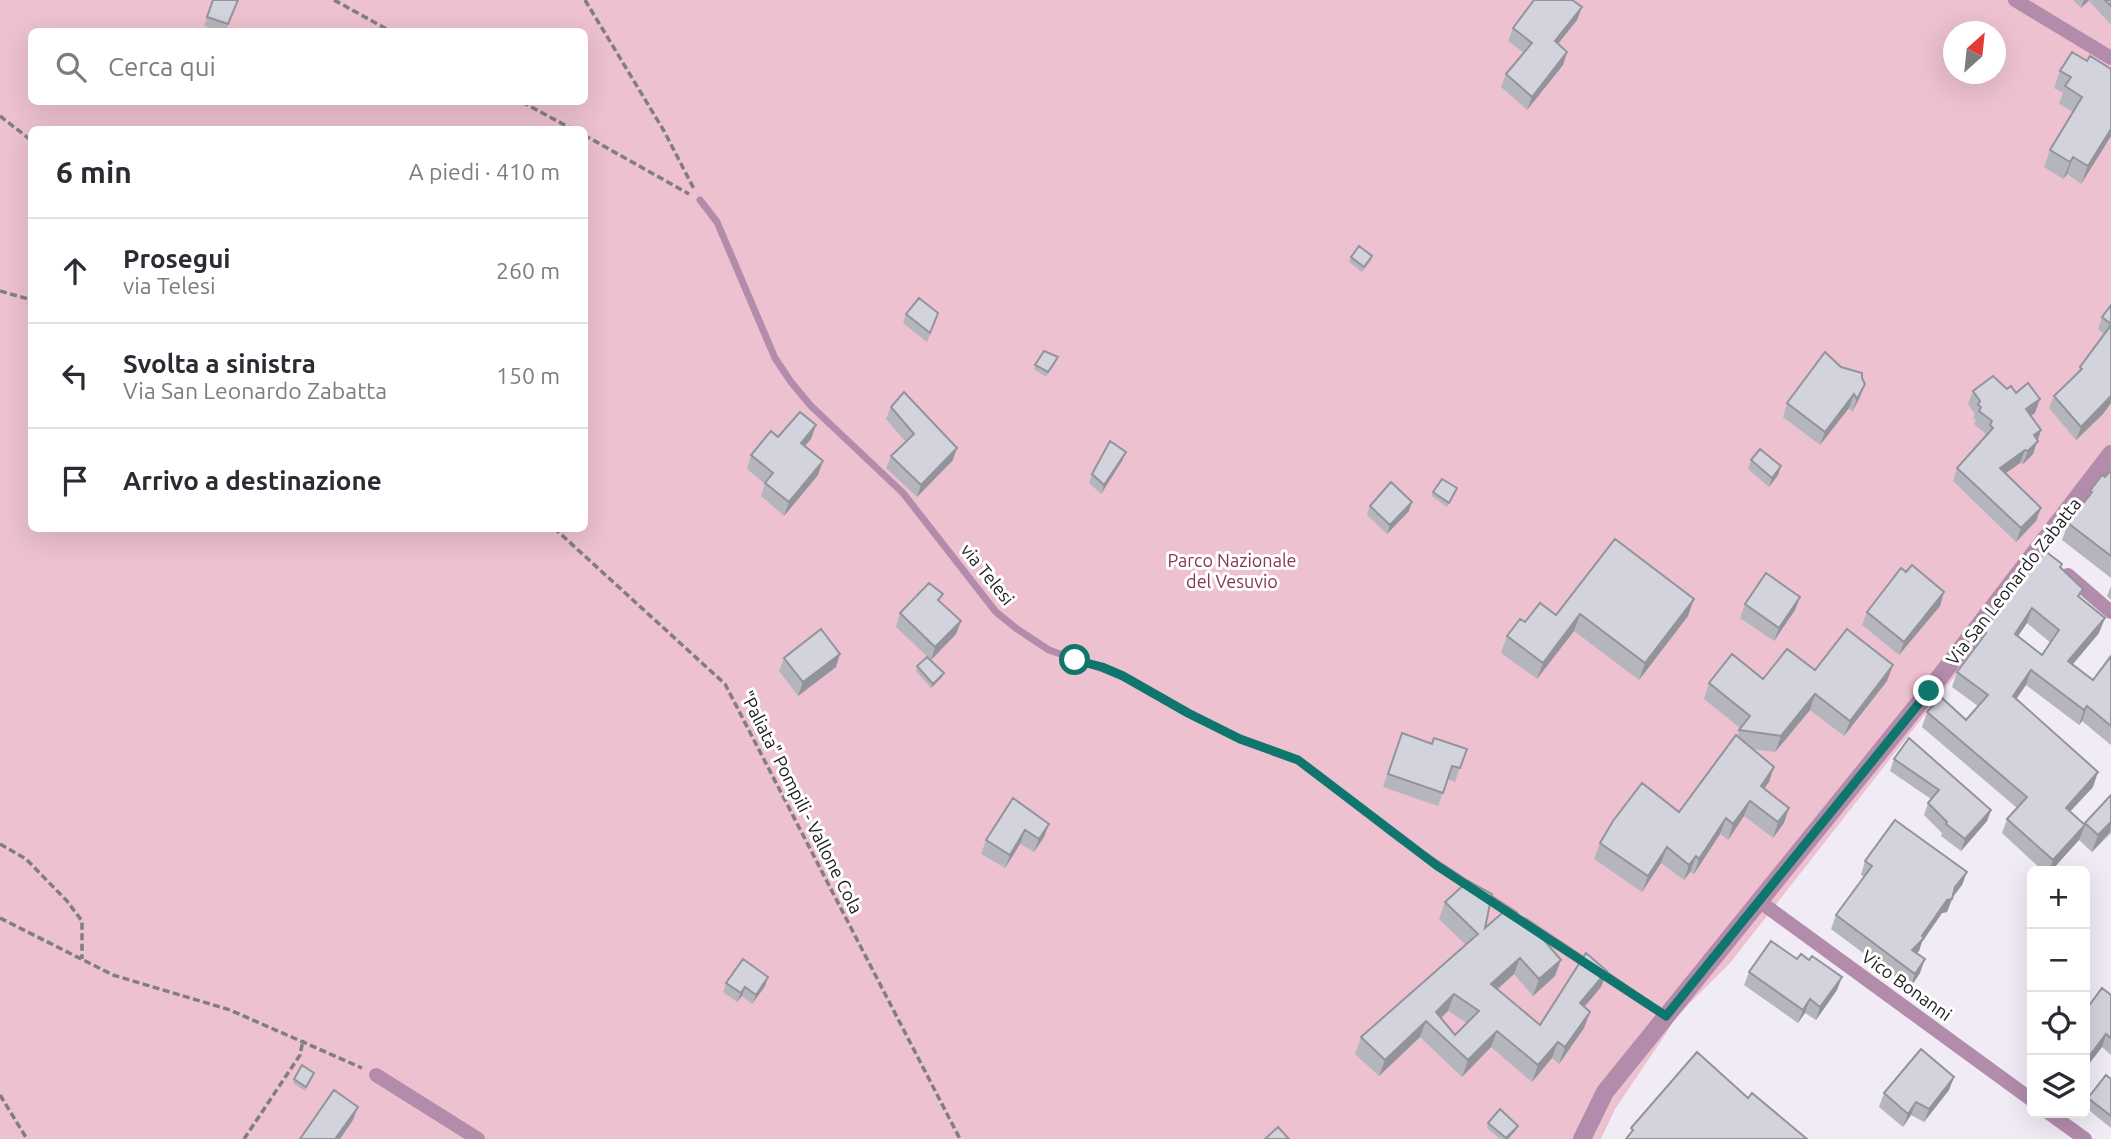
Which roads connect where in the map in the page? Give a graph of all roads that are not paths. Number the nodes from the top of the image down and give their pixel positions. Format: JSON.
{"nodes":[{"id":1,"x":2015,"y":0,"type":"edge"},
{"id":2,"x":2111,"y":58,"type":"edge"},
{"id":3,"x":700,"y":200,"type":"road end"},
{"id":4,"x":2111,"y":454,"type":"edge"},
{"id":5,"x":2048,"y":558,"type":"junction"},
{"id":6,"x":2111,"y":612,"type":"edge"},
{"id":7,"x":1759,"y":901,"type":"junction"},
{"id":8,"x":1666,"y":1016,"type":"junction"},
{"id":9,"x":376,"y":1075,"type":"road end"},
{"id":10,"x":2027,"y":1096,"type":"edge"},
{"id":11,"x":2056,"y":1118,"type":"edge"},
{"id":12,"x":478,"y":1139,"type":"edge"},
{"id":13,"x":1582,"y":1139,"type":"edge"},
{"id":14,"x":2085,"y":1139,"type":"edge"}],
"edges":[{"from":1,"to":2,"type":"street"},
{"from":3,"to":8,"type":"lane","name":"via Telesi"},
{"from":4,"to":5,"type":"street","name":"Via San Leonardo Zabatta"},
{"from":5,"to":6,"type":"street"},
{"from":5,"to":7,"type":"street","name":"Via San Leonardo Zabatta"},
{"from":7,"to":8,"type":"street","name":"Via San Leonardo Zabatta"},
{"from":7,"to":10,"type":"street","name":"Vico Bonanni"},
{"from":8,"to":13,"type":"street","name":"Via San Leonardo Zabatta"},
{"from":9,"to":12,"type":"street"},
{"from":11,"to":14,"type":"street"}]}
